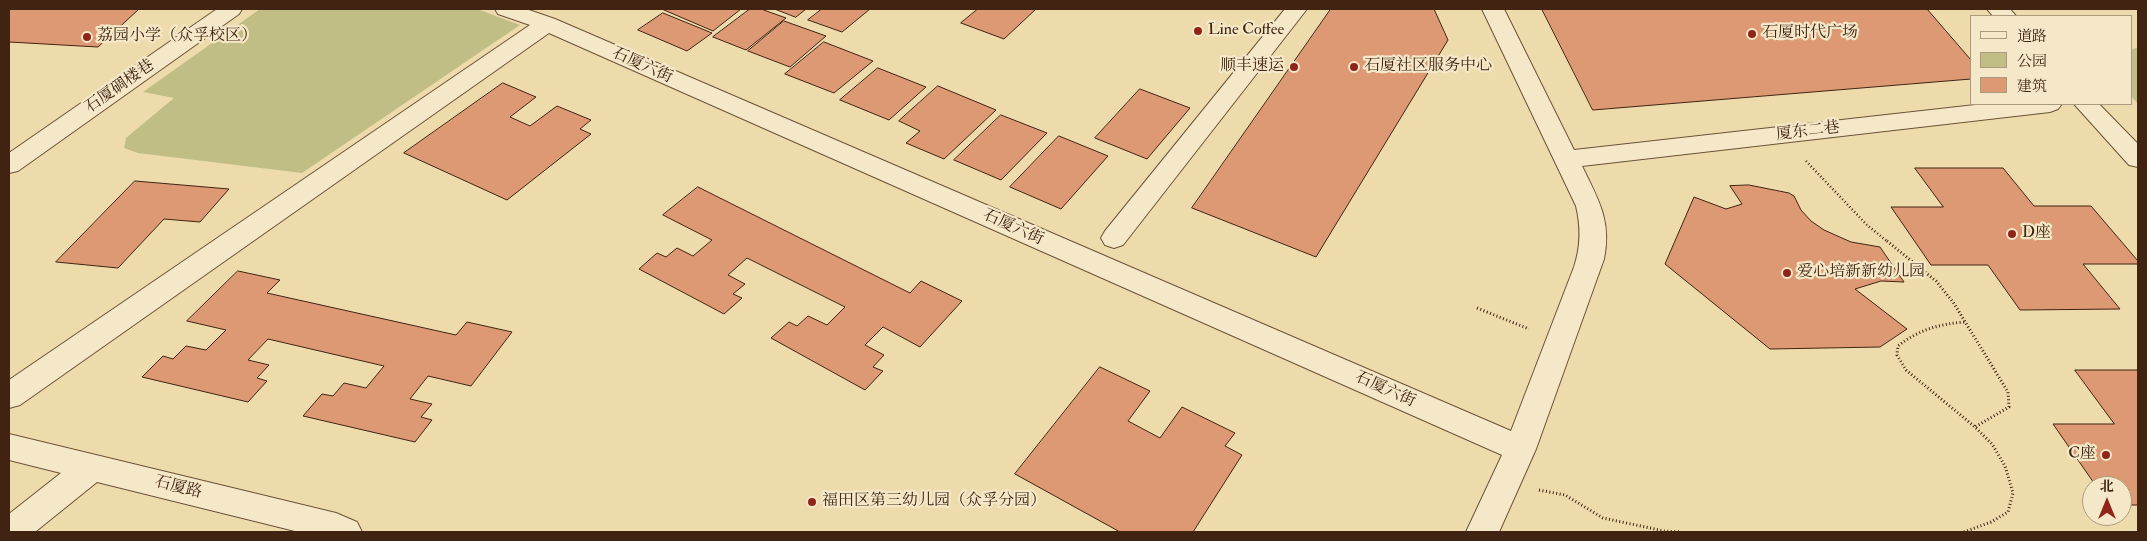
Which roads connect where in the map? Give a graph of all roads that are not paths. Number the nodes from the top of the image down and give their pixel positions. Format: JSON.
{"nodes":[{"id":1,"x":231,"y":9,"type":"edge"},
{"id":2,"x":506,"y":9,"type":"edge"},
{"id":3,"x":1296,"y":9,"type":"edge"},
{"id":4,"x":1493,"y":9,"type":"edge"},
{"id":5,"x":543,"y":17,"type":"edge"},
{"id":6,"x":2041,"y":105,"type":"edge"},
{"id":7,"x":2087,"y":105,"type":"edge"},
{"id":8,"x":1567,"y":159,"type":"junction"},
{"id":9,"x":2138,"y":160,"type":"edge"},
{"id":10,"x":9,"y":165,"type":"edge"},
{"id":11,"x":1114,"y":238,"type":"dead end"},
{"id":12,"x":9,"y":396,"type":"edge"},
{"id":13,"x":9,"y":447,"type":"edge"},
{"id":14,"x":1520,"y":449,"type":"junction"},
{"id":15,"x":92,"y":467,"type":"junction"},
{"id":16,"x":11,"y":532,"type":"edge"},
{"id":17,"x":345,"y":532,"type":"edge"},
{"id":18,"x":1482,"y":532,"type":"edge"}],
"edges":[{"from":1,"to":10,"type":"street","name":"石厦碉楼巷"},
{"from":2,"to":5,"type":"street","name":"石厦六街"},
{"from":3,"to":11,"type":"street"},
{"from":4,"to":8,"type":"street"},
{"from":5,"to":12,"type":"street"},
{"from":5,"to":14,"type":"street","name":"石厦六街"},
{"from":6,"to":8,"type":"street","name":"厦东二巷"},
{"from":7,"to":9,"type":"street"},
{"from":8,"to":14,"type":"street"},
{"from":13,"to":15,"type":"street","name":"石厦路"},
{"from":14,"to":18,"type":"street"},
{"from":15,"to":16,"type":"street"},
{"from":15,"to":17,"type":"street","name":"石厦路"}]}
